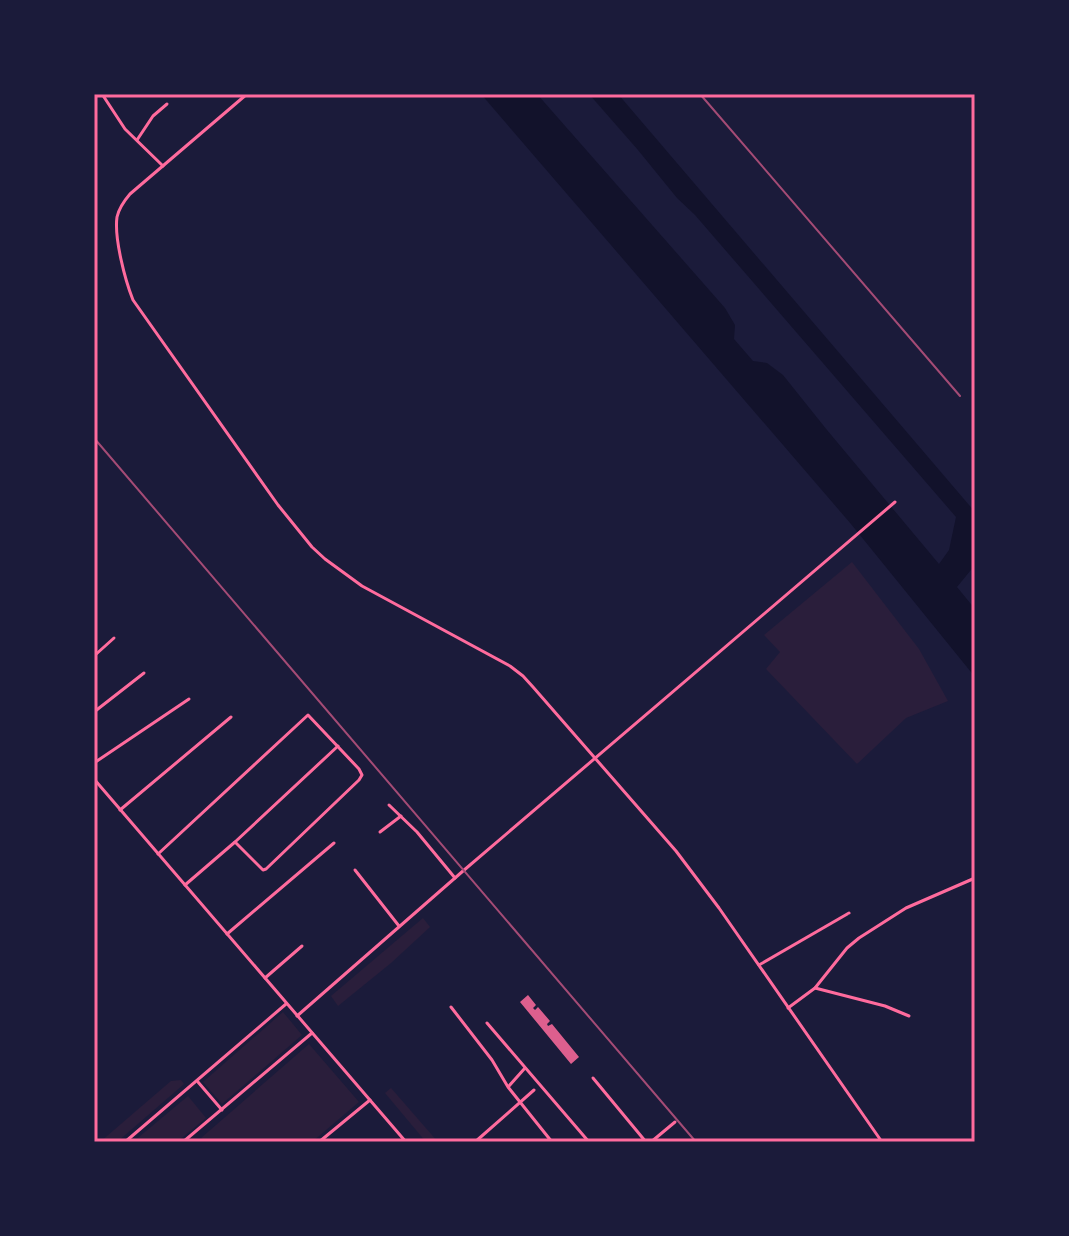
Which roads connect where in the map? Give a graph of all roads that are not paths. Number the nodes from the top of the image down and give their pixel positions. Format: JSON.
{"nodes":[{"id":1,"x":102,"y":94,"type":"edge"},
{"id":2,"x":247,"y":94,"type":"edge"},
{"id":3,"x":167,"y":104,"type":"dead end"},
{"id":4,"x":137,"y":140,"type":"junction"},
{"id":5,"x":163,"y":166,"type":"junction"},
{"id":6,"x":895,"y":502,"type":"dead end"},
{"id":7,"x":114,"y":638,"type":"dead end"},
{"id":8,"x":94,"y":656,"type":"edge"},
{"id":9,"x":144,"y":673,"type":"dead end"},
{"id":10,"x":189,"y":699,"type":"dead end"},
{"id":11,"x":94,"y":712,"type":"edge"},
{"id":12,"x":231,"y":717,"type":"dead end"},
{"id":13,"x":338,"y":746,"type":"junction"},
{"id":14,"x":595,"y":759,"type":"junction"},
{"id":15,"x":94,"y":763,"type":"edge"},
{"id":16,"x":94,"y":779,"type":"edge"},
{"id":17,"x":389,"y":805,"type":"dead end"},
{"id":18,"x":120,"y":810,"type":"junction"},
{"id":19,"x":401,"y":816,"type":"junction"},
{"id":20,"x":380,"y":832,"type":"dead end"},
{"id":21,"x":235,"y":842,"type":"junction"},
{"id":22,"x":334,"y":843,"type":"dead end"},
{"id":23,"x":158,"y":854,"type":"junction"},
{"id":24,"x":355,"y":870,"type":"dead end"},
{"id":25,"x":455,"y":878,"type":"junction"},
{"id":26,"x":975,"y":878,"type":"edge"},
{"id":27,"x":185,"y":885,"type":"junction"},
{"id":28,"x":849,"y":913,"type":"dead end"},
{"id":29,"x":399,"y":926,"type":"junction"},
{"id":30,"x":227,"y":934,"type":"junction"},
{"id":31,"x":302,"y":946,"type":"dead end"},
{"id":32,"x":759,"y":965,"type":"junction"},
{"id":33,"x":265,"y":978,"type":"junction"},
{"id":34,"x":815,"y":988,"type":"junction"},
{"id":35,"x":286,"y":1004,"type":"junction"},
{"id":36,"x":451,"y":1007,"type":"dead end"},
{"id":37,"x":788,"y":1008,"type":"junction"},
{"id":38,"x":297,"y":1016,"type":"junction"},
{"id":39,"x":909,"y":1016,"type":"dead end"},
{"id":40,"x":487,"y":1023,"type":"dead end"},
{"id":41,"x":312,"y":1033,"type":"junction"},
{"id":42,"x":525,"y":1068,"type":"junction"},
{"id":43,"x":593,"y":1078,"type":"dead end"},
{"id":44,"x":197,"y":1081,"type":"junction"},
{"id":45,"x":508,"y":1087,"type":"junction"},
{"id":46,"x":534,"y":1090,"type":"dead end"},
{"id":47,"x":370,"y":1100,"type":"junction"},
{"id":48,"x":520,"y":1103,"type":"junction"},
{"id":49,"x":222,"y":1110,"type":"junction"},
{"id":50,"x":675,"y":1122,"type":"dead end"},
{"id":51,"x":125,"y":1142,"type":"edge"},
{"id":52,"x":183,"y":1142,"type":"edge"},
{"id":53,"x":319,"y":1142,"type":"edge"},
{"id":54,"x":406,"y":1142,"type":"edge"},
{"id":55,"x":475,"y":1142,"type":"edge"},
{"id":56,"x":552,"y":1142,"type":"edge"},
{"id":57,"x":589,"y":1142,"type":"edge"},
{"id":58,"x":649,"y":1142,"type":"edge"},
{"id":59,"x":882,"y":1142,"type":"edge"}],
"edges":[{"from":1,"to":4,"type":"street"},
{"from":2,"to":5,"type":"street"},
{"from":3,"to":4,"type":"street"},
{"from":4,"to":5,"type":"street"},
{"from":5,"to":14,"type":"street"},
{"from":6,"to":14,"type":"street"},
{"from":7,"to":8,"type":"street"},
{"from":9,"to":11,"type":"street"},
{"from":10,"to":15,"type":"street"},
{"from":12,"to":18,"type":"street"},
{"from":13,"to":21,"type":"street"},
{"from":13,"to":21,"type":"street"},
{"from":13,"to":23,"type":"street"},
{"from":14,"to":25,"type":"street"},
{"from":14,"to":32,"type":"street"},
{"from":16,"to":18,"type":"street"},
{"from":17,"to":19,"type":"street"},
{"from":18,"to":23,"type":"street"},
{"from":19,"to":20,"type":"street"},
{"from":19,"to":25,"type":"street"},
{"from":21,"to":27,"type":"street"},
{"from":22,"to":30,"type":"street"},
{"from":23,"to":27,"type":"street"},
{"from":24,"to":29,"type":"street"},
{"from":25,"to":29,"type":"street"},
{"from":26,"to":34,"type":"street"},
{"from":27,"to":30,"type":"street"},
{"from":28,"to":32,"type":"street"},
{"from":29,"to":38,"type":"street"},
{"from":30,"to":33,"type":"street"},
{"from":31,"to":33,"type":"street"},
{"from":32,"to":37,"type":"street"},
{"from":33,"to":35,"type":"street"},
{"from":34,"to":37,"type":"street"},
{"from":34,"to":39,"type":"street"},
{"from":35,"to":38,"type":"street"},
{"from":35,"to":44,"type":"street"},
{"from":36,"to":45,"type":"street"},
{"from":37,"to":59,"type":"street"},
{"from":38,"to":41,"type":"street"},
{"from":40,"to":42,"type":"street"},
{"from":41,"to":47,"type":"street"},
{"from":41,"to":49,"type":"street"},
{"from":42,"to":45,"type":"street"},
{"from":42,"to":57,"type":"street"},
{"from":43,"to":58,"type":"street"},
{"from":44,"to":49,"type":"street"},
{"from":44,"to":51,"type":"street"},
{"from":45,"to":48,"type":"street"},
{"from":46,"to":48,"type":"street"},
{"from":47,"to":53,"type":"street"},
{"from":47,"to":54,"type":"street"},
{"from":48,"to":55,"type":"street"},
{"from":48,"to":56,"type":"street"},
{"from":49,"to":52,"type":"street"},
{"from":50,"to":58,"type":"street"}]}
